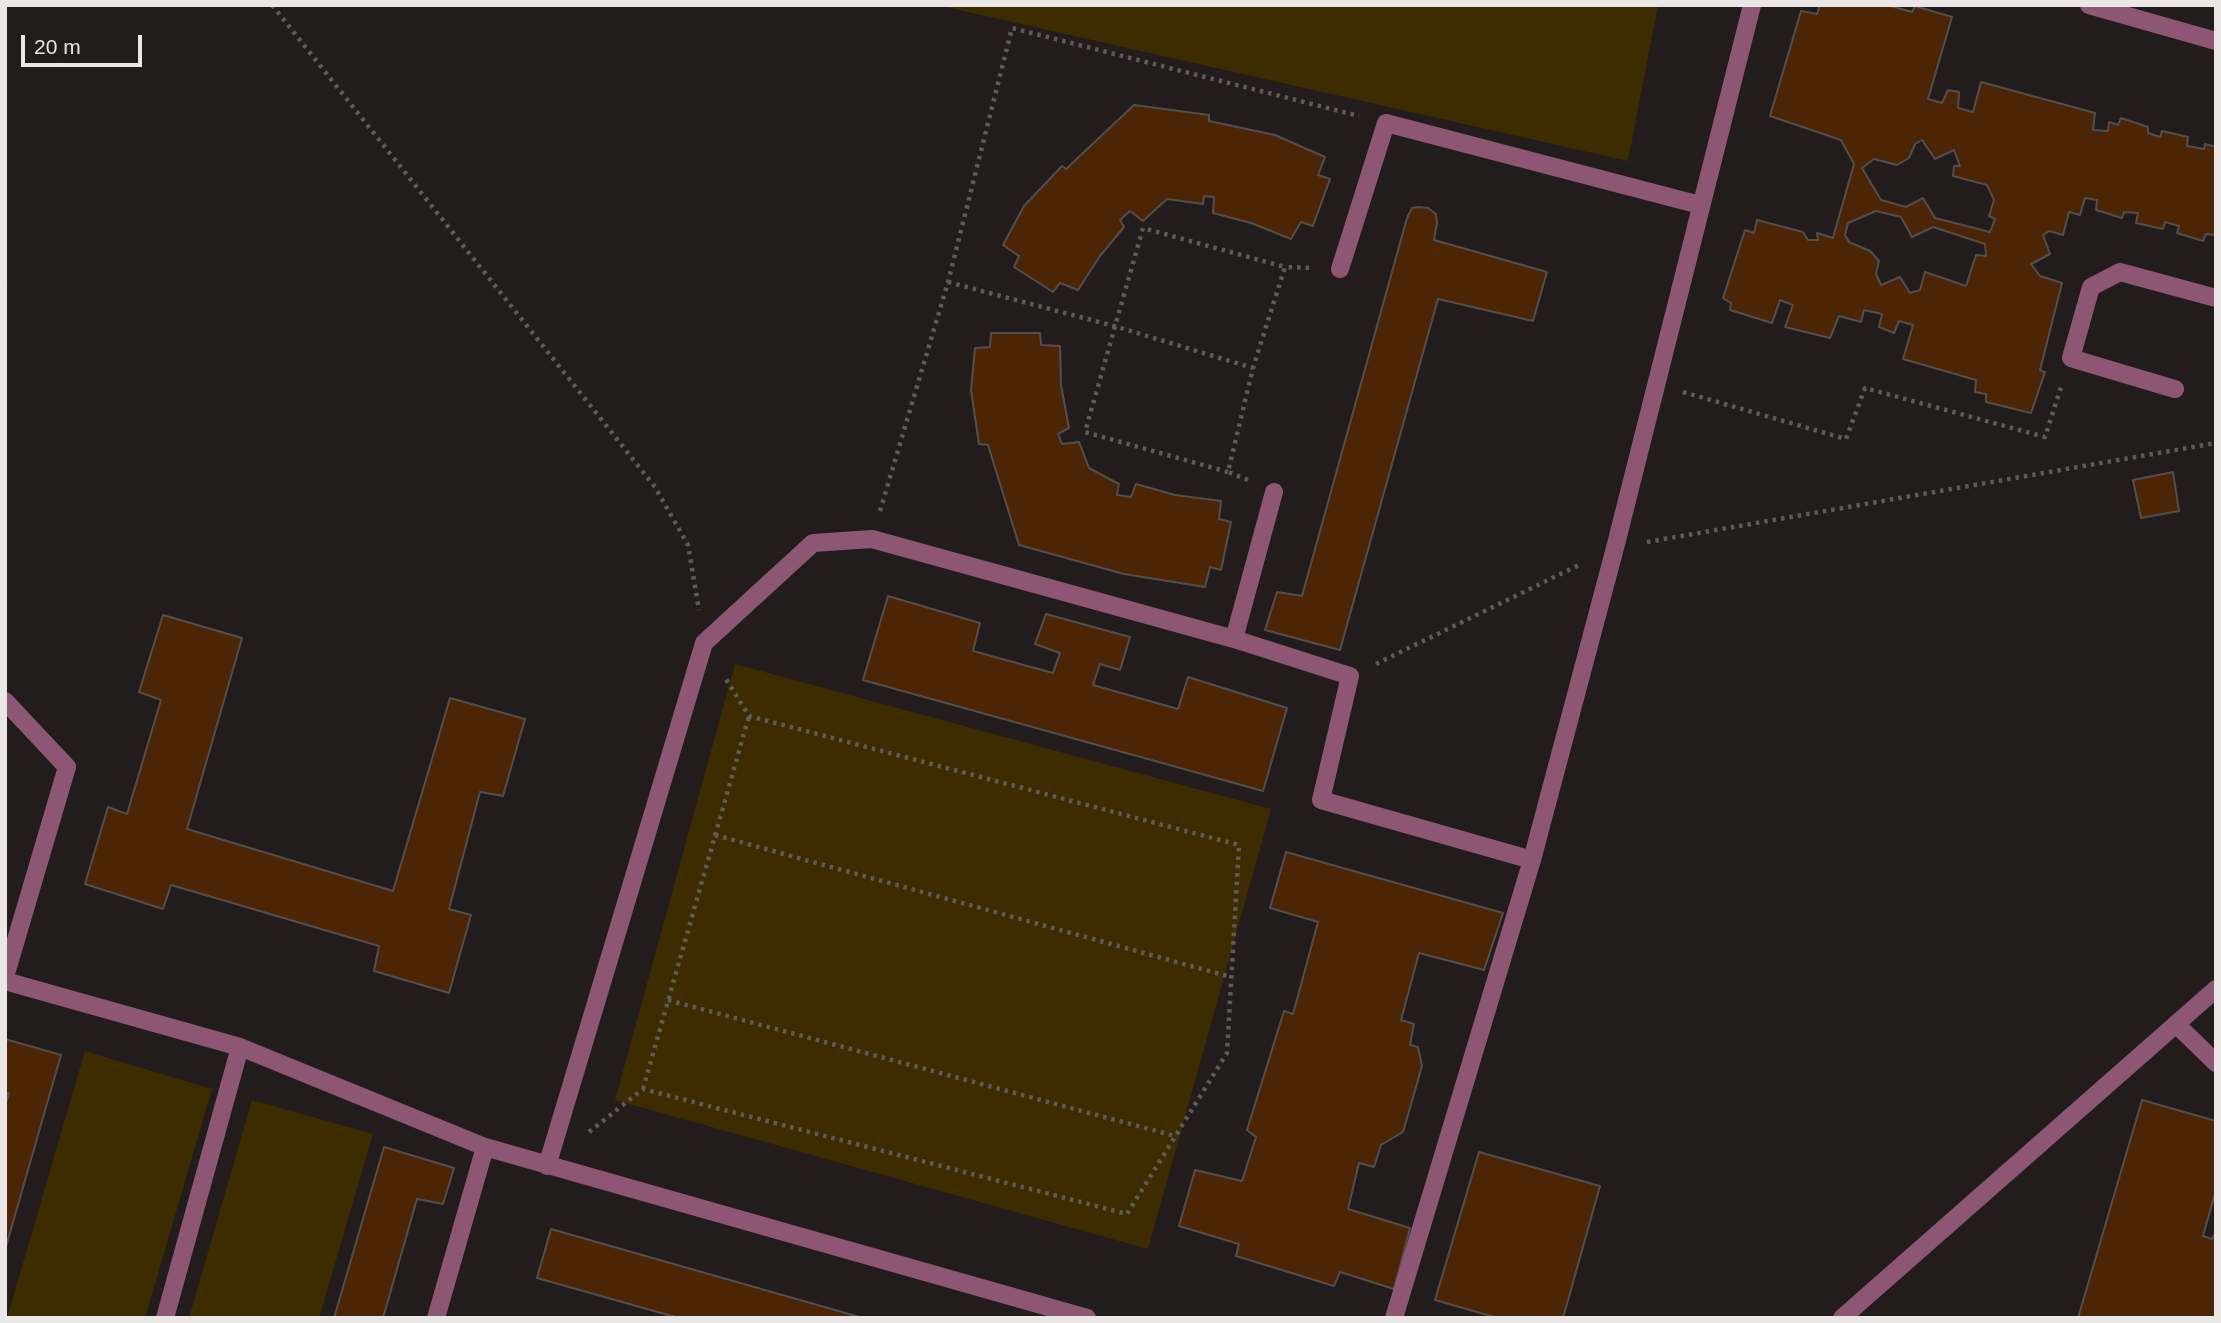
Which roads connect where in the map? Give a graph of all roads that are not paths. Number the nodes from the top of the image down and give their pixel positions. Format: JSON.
{"nodes":[{"id":1,"x":1752,"y":5,"type":"edge"},
{"id":2,"x":2090,"y":5,"type":"edge"},
{"id":3,"x":2216,"y":41,"type":"edge"},
{"id":4,"x":1700,"y":205,"type":"junction"},
{"id":5,"x":1340,"y":269,"type":"road end"},
{"id":6,"x":2216,"y":298,"type":"edge"},
{"id":7,"x":2175,"y":389,"type":"dead end"},
{"id":8,"x":1275,"y":492,"type":"road end"},
{"id":9,"x":1234,"y":639,"type":"junction"},
{"id":10,"x":5,"y":701,"type":"edge"},
{"id":11,"x":1532,"y":860,"type":"junction"},
{"id":12,"x":5,"y":979,"type":"edge"},
{"id":13,"x":2216,"y":989,"type":"edge"},
{"id":14,"x":2176,"y":1024,"type":"junction"},
{"id":15,"x":240,"y":1047,"type":"junction"},
{"id":16,"x":2216,"y":1063,"type":"edge"},
{"id":17,"x":485,"y":1147,"type":"junction"},
{"id":18,"x":547,"y":1166,"type":"junction"},
{"id":19,"x":165,"y":1318,"type":"edge"},
{"id":20,"x":436,"y":1318,"type":"edge"},
{"id":21,"x":1087,"y":1318,"type":"edge"},
{"id":22,"x":1394,"y":1318,"type":"edge"},
{"id":23,"x":1842,"y":1318,"type":"edge"}],
"edges":[{"from":1,"to":4,"type":"lane"},
{"from":2,"to":3,"type":"lane"},
{"from":4,"to":5,"type":"lane"},
{"from":4,"to":11,"type":"lane"},
{"from":6,"to":7,"type":"lane"},
{"from":8,"to":9,"type":"lane"},
{"from":9,"to":11,"type":"lane"},
{"from":9,"to":18,"type":"lane"},
{"from":10,"to":12,"type":"lane"},
{"from":11,"to":22,"type":"lane"},
{"from":12,"to":15,"type":"lane"},
{"from":13,"to":14,"type":"lane"},
{"from":14,"to":16,"type":"lane"},
{"from":14,"to":23,"type":"lane"},
{"from":15,"to":17,"type":"lane"},
{"from":15,"to":19,"type":"lane"},
{"from":17,"to":18,"type":"lane"},
{"from":17,"to":20,"type":"lane"},
{"from":18,"to":21,"type":"lane"}]}
